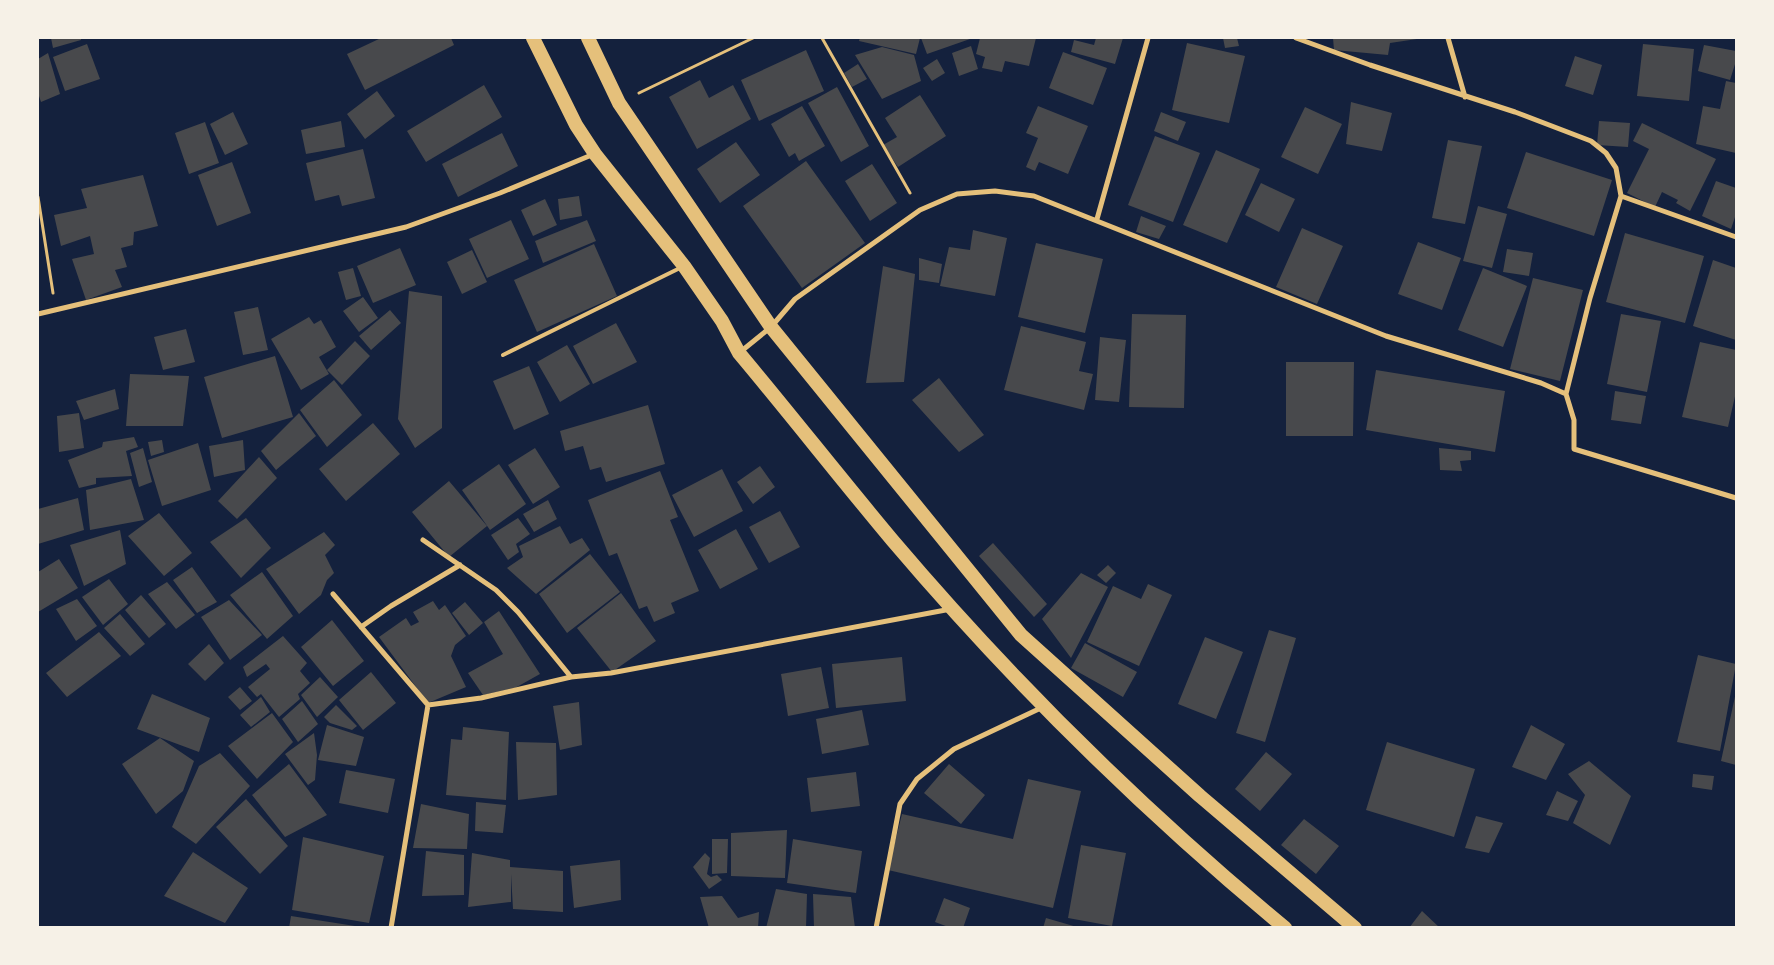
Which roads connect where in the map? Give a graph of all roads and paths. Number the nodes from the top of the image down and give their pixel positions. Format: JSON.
{"nodes":[{"id":1,"x":533,"y":38,"type":"edge"},
{"id":2,"x":588,"y":38,"type":"edge"},
{"id":3,"x":753,"y":38,"type":"edge"},
{"id":4,"x":822,"y":38,"type":"edge"},
{"id":5,"x":1148,"y":38,"type":"edge"},
{"id":6,"x":1296,"y":38,"type":"edge"},
{"id":7,"x":1448,"y":38,"type":"edge"},
{"id":8,"x":1465,"y":97,"type":"junction"},
{"id":9,"x":619,"y":103,"type":"junction"},
{"id":10,"x":595,"y":154,"type":"junction"},
{"id":11,"x":1621,"y":196,"type":"junction"},
{"id":12,"x":38,"y":197,"type":"edge"},
{"id":13,"x":920,"y":210,"type":"junction"},
{"id":14,"x":1097,"y":220,"type":"junction"},
{"id":15,"x":1736,"y":237,"type":"edge"},
{"id":16,"x":684,"y":266,"type":"junction"},
{"id":17,"x":56,"y":311,"type":"junction"},
{"id":18,"x":38,"y":314,"type":"edge"},
{"id":19,"x":771,"y":327,"type":"junction"},
{"id":20,"x":739,"y":353,"type":"junction"},
{"id":21,"x":503,"y":355,"type":"dead end"},
{"id":22,"x":1566,"y":394,"type":"junction"},
{"id":23,"x":1736,"y":498,"type":"edge"},
{"id":24,"x":423,"y":540,"type":"dead end"},
{"id":25,"x":460,"y":565,"type":"junction"},
{"id":26,"x":333,"y":594,"type":"dead end"},
{"id":27,"x":954,"y":608,"type":"junction"},
{"id":28,"x":361,"y":627,"type":"junction"},
{"id":29,"x":571,"y":677,"type":"junction"},
{"id":30,"x":428,"y":705,"type":"junction"},
{"id":31,"x":1045,"y":706,"type":"junction"},
{"id":32,"x":391,"y":928,"type":"edge"},
{"id":33,"x":876,"y":928,"type":"edge"},
{"id":34,"x":1285,"y":928,"type":"edge"},
{"id":35,"x":1355,"y":928,"type":"edge"}],
"edges":[{"from":1,"to":10,"type":"highway"},
{"from":2,"to":9,"type":"highway"},
{"from":3,"to":9,"type":"path"},
{"from":4,"to":13,"type":"path"},
{"from":5,"to":14,"type":"street"},
{"from":6,"to":8,"type":"street"},
{"from":7,"to":8,"type":"street"},
{"from":8,"to":11,"type":"street"},
{"from":9,"to":19,"type":"highway"},
{"from":10,"to":16,"type":"highway"},
{"from":10,"to":17,"type":"street"},
{"from":11,"to":15,"type":"street"},
{"from":11,"to":22,"type":"street"},
{"from":12,"to":17,"type":"path"},
{"from":13,"to":14,"type":"street"},
{"from":13,"to":19,"type":"street"},
{"from":14,"to":22,"type":"street"},
{"from":16,"to":20,"type":"highway"},
{"from":16,"to":21,"type":"lane"},
{"from":17,"to":18,"type":"street"},
{"from":19,"to":20,"type":"street"},
{"from":19,"to":35,"type":"highway"},
{"from":20,"to":27,"type":"highway"},
{"from":22,"to":23,"type":"street"},
{"from":24,"to":25,"type":"street"},
{"from":25,"to":28,"type":"street"},
{"from":25,"to":29,"type":"street"},
{"from":26,"to":28,"type":"street"},
{"from":27,"to":29,"type":"street"},
{"from":27,"to":31,"type":"highway"},
{"from":28,"to":30,"type":"street"},
{"from":29,"to":30,"type":"street"},
{"from":30,"to":32,"type":"street"},
{"from":31,"to":33,"type":"street"},
{"from":31,"to":34,"type":"highway"}]}
